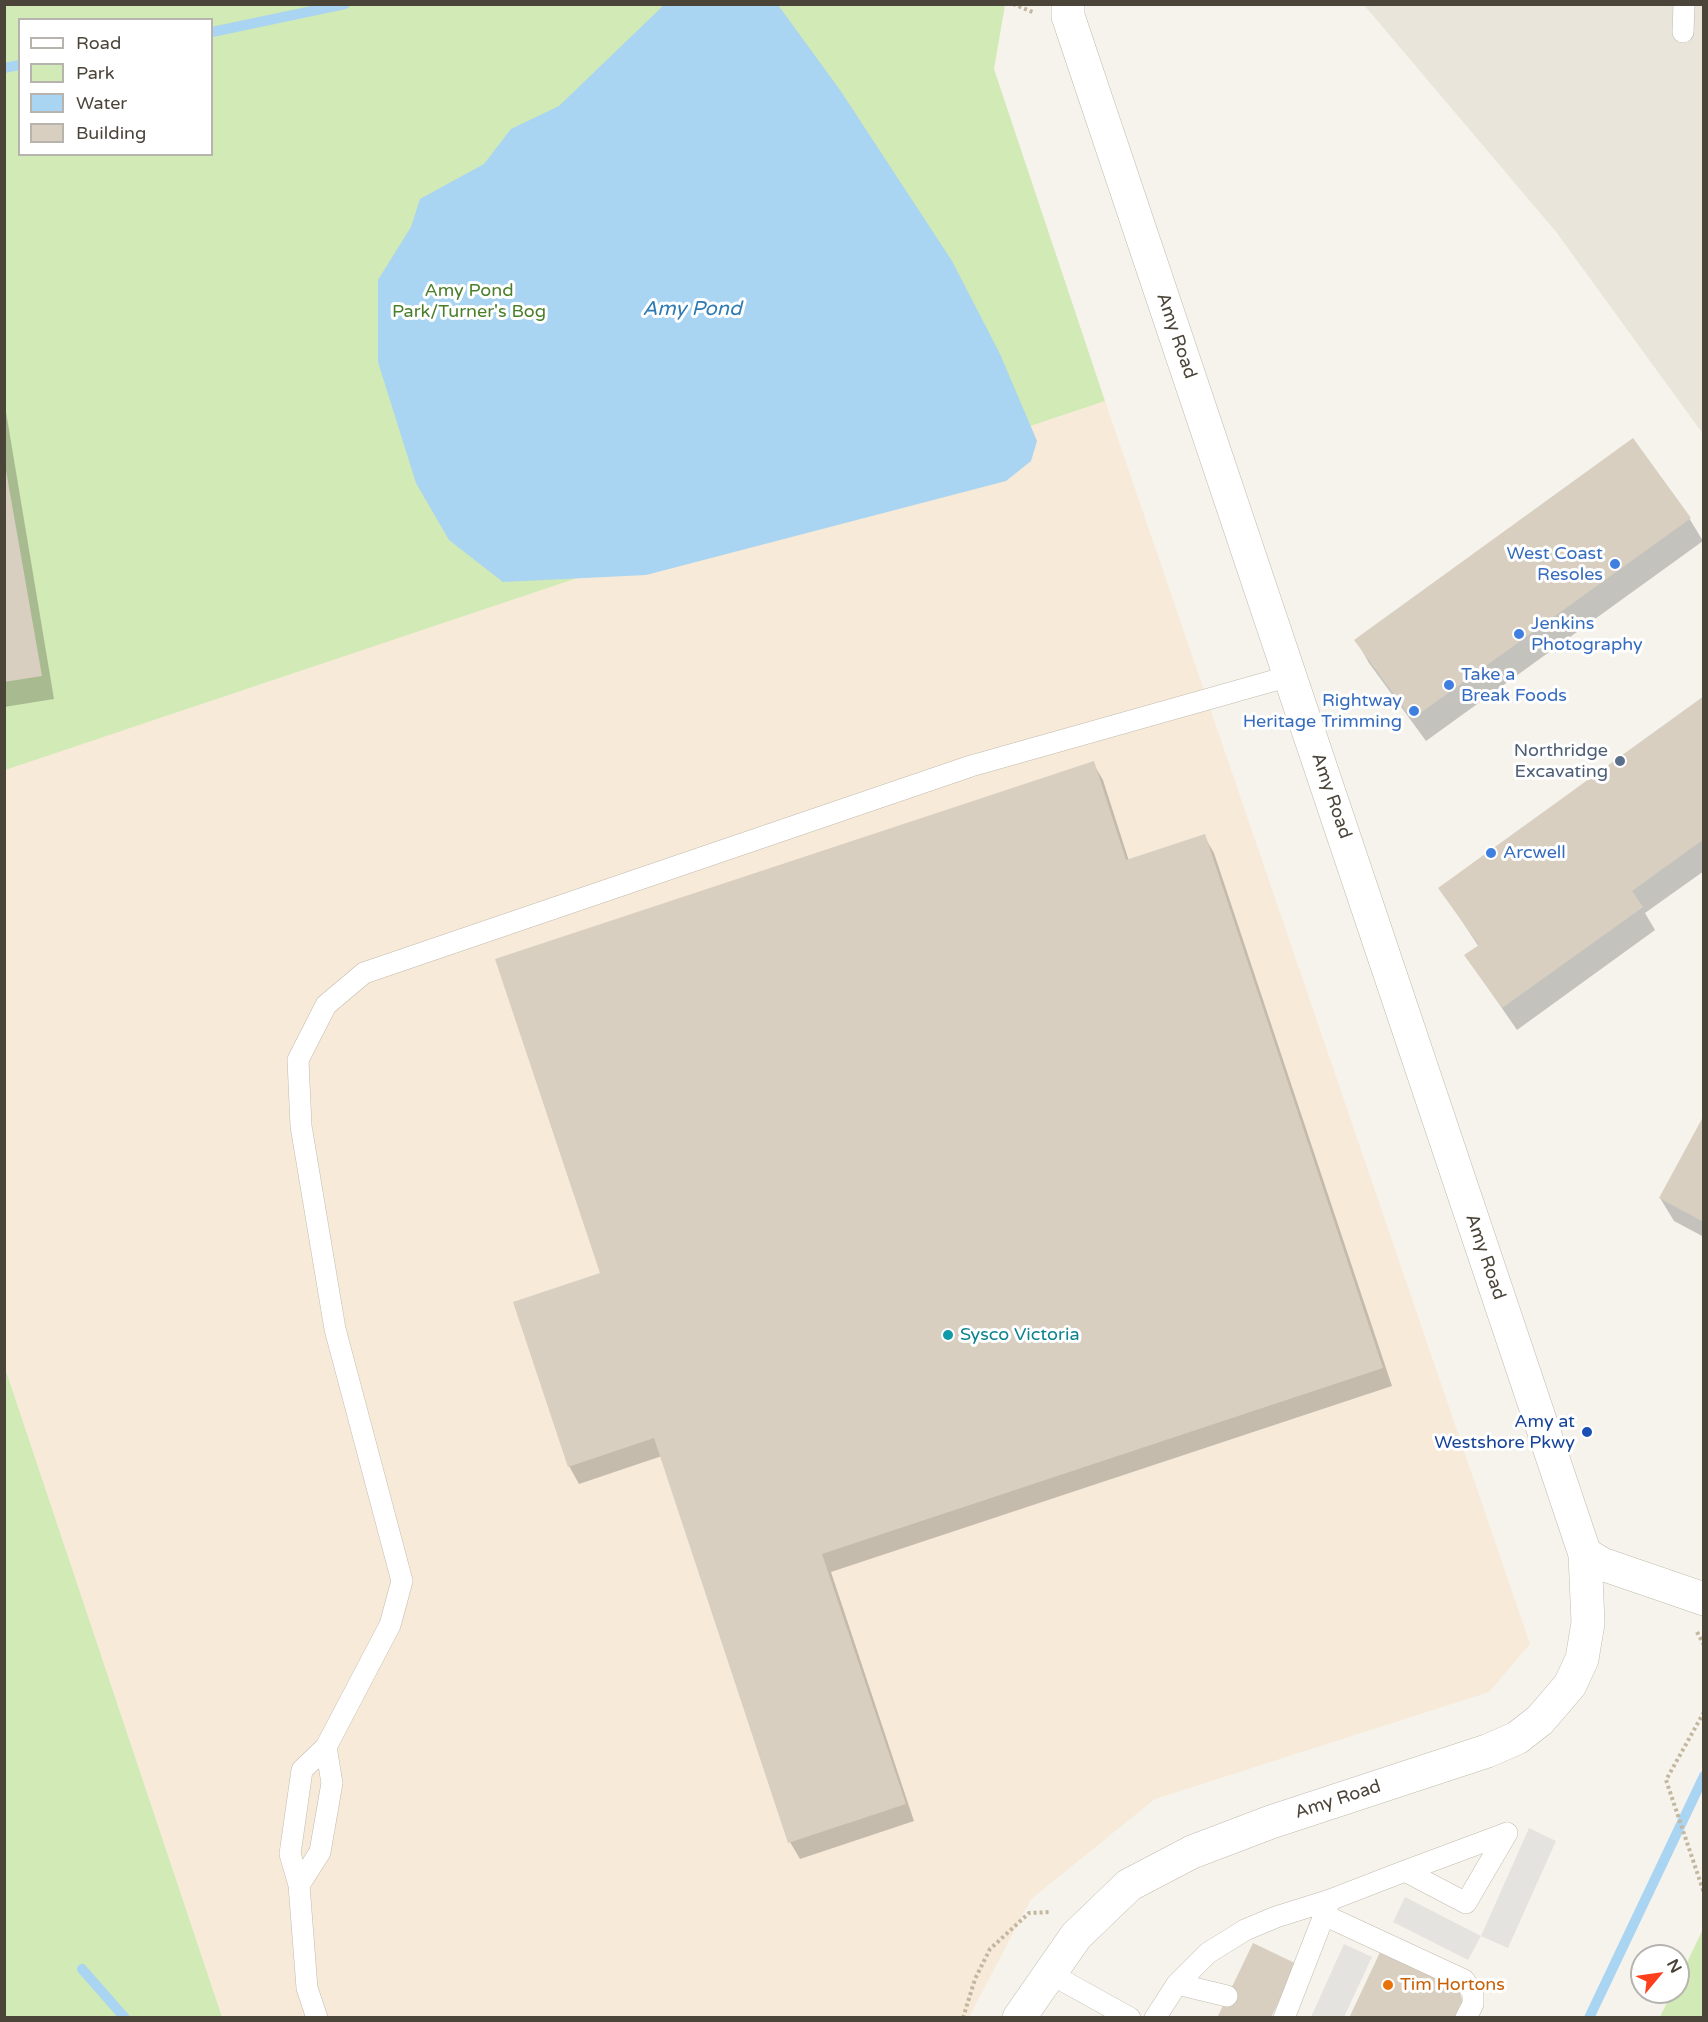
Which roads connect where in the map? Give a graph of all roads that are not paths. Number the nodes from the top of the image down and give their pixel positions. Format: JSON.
{"nodes":[{"id":1,"x":1068,"y":4,"type":"edge"},
{"id":2,"x":1684,"y":4,"type":"edge"},
{"id":3,"x":1683,"y":32,"type":"dead end"},
{"id":4,"x":1290,"y":676,"type":"junction"},
{"id":5,"x":1585,"y":1554,"type":"junction"},
{"id":6,"x":1704,"y":1599,"type":"edge"},
{"id":7,"x":326,"y":1747,"type":"junction"},
{"id":8,"x":1406,"y":1872,"type":"dead end"},
{"id":9,"x":299,"y":1885,"type":"junction"},
{"id":10,"x":1327,"y":1908,"type":"junction"},
{"id":11,"x":1048,"y":1973,"type":"junction"},
{"id":12,"x":1176,"y":1984,"type":"junction"},
{"id":13,"x":1227,"y":1996,"type":"dead end"},
{"id":14,"x":1278,"y":2017,"type":"edge"},
{"id":15,"x":317,"y":2018,"type":"edge"},
{"id":16,"x":1019,"y":2018,"type":"edge"},
{"id":17,"x":1130,"y":2018,"type":"edge"},
{"id":18,"x":1155,"y":2018,"type":"edge"},
{"id":19,"x":1466,"y":2018,"type":"edge"}],
"edges":[{"from":1,"to":4,"type":"street","name":"Amy Road"},
{"from":2,"to":3,"type":"lane"},
{"from":4,"to":5,"type":"street","name":"Amy Road"},
{"from":4,"to":7,"type":"lane"},
{"from":5,"to":6,"type":"street"},
{"from":5,"to":11,"type":"street","name":"Amy Road"},
{"from":7,"to":9,"type":"lane"},
{"from":7,"to":9,"type":"lane"},
{"from":8,"to":10,"type":"lane"},
{"from":9,"to":15,"type":"lane"},
{"from":10,"to":12,"type":"lane"},
{"from":10,"to":14,"type":"lane"},
{"from":10,"to":19,"type":"lane"},
{"from":11,"to":16,"type":"street","name":"Amy Road"},
{"from":11,"to":17,"type":"lane"},
{"from":12,"to":13,"type":"lane"},
{"from":12,"to":18,"type":"lane"}]}
